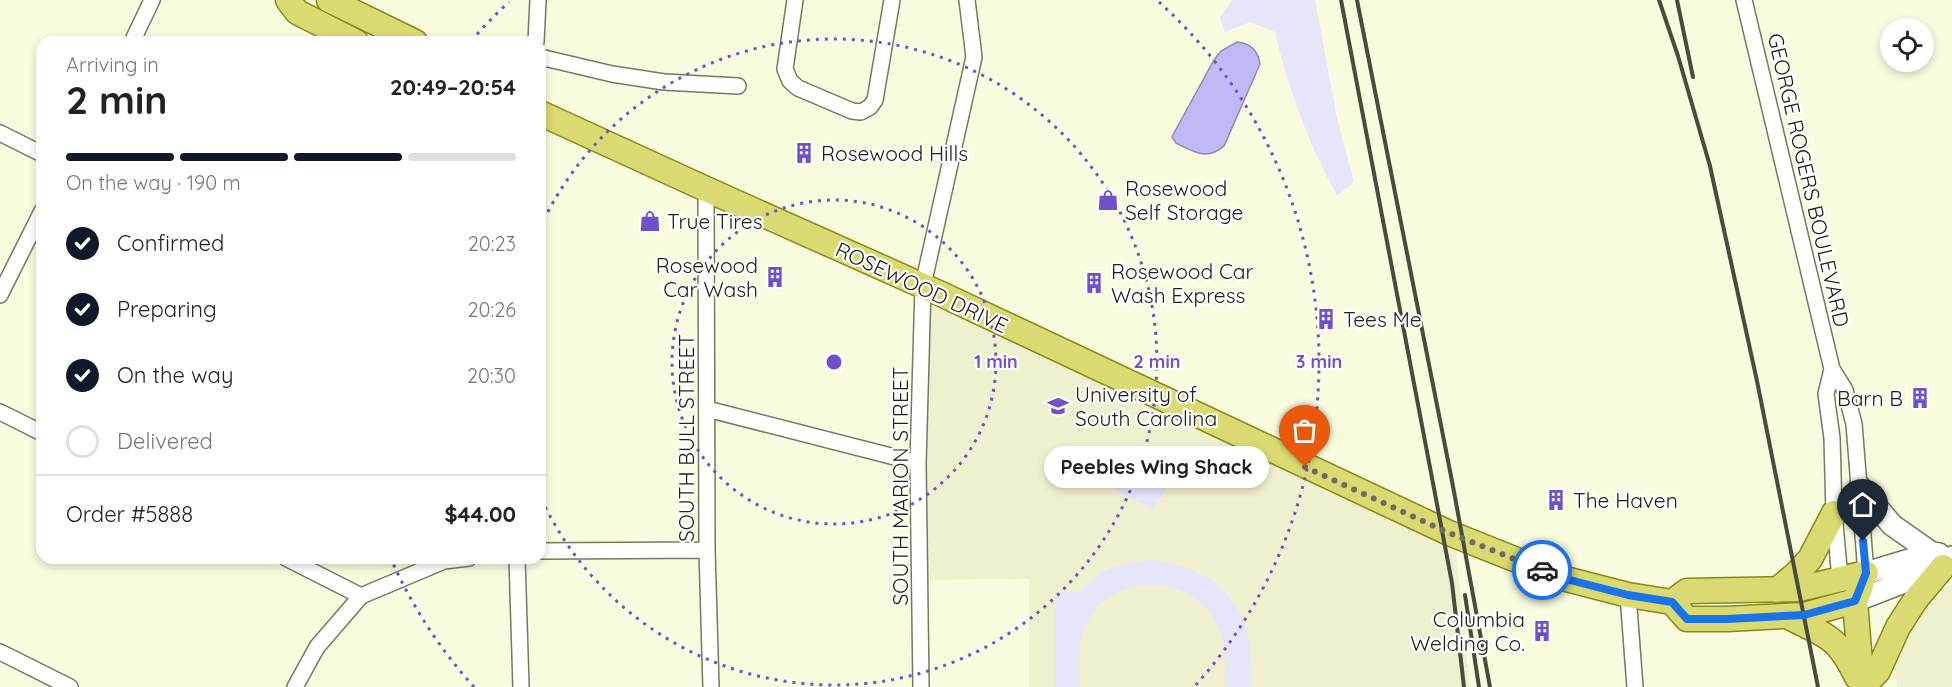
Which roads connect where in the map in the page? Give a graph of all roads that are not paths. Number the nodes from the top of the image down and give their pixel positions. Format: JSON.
{"nodes":[{"id":1,"x":152,"y":0,"type":"edge"},
{"id":2,"x":288,"y":0,"type":"edge"},
{"id":3,"x":329,"y":0,"type":"edge"},
{"id":4,"x":538,"y":0,"type":"edge"},
{"id":5,"x":795,"y":0,"type":"edge"},
{"id":6,"x":892,"y":0,"type":"edge"},
{"id":7,"x":957,"y":0,"type":"edge"},
{"id":8,"x":967,"y":0,"type":"edge"},
{"id":9,"x":1744,"y":0,"type":"edge"},
{"id":10,"x":135,"y":36,"type":"edge"},
{"id":11,"x":344,"y":36,"type":"edge"},
{"id":12,"x":403,"y":36,"type":"edge"},
{"id":13,"x":536,"y":36,"type":"edge"},
{"id":14,"x":546,"y":58,"type":"edge"},
{"id":15,"x":738,"y":86,"type":"dead end"},
{"id":16,"x":546,"y":115,"type":"edge"},
{"id":17,"x":0,"y":133,"type":"edge"},
{"id":18,"x":36,"y":151,"type":"edge"},
{"id":19,"x":706,"y":189,"type":"junction"},
{"id":20,"x":36,"y":223,"type":"edge"},
{"id":21,"x":923,"y":285,"type":"junction"},
{"id":22,"x":0,"y":295,"type":"edge"},
{"id":23,"x":1832,"y":369,"type":"junction"},
{"id":24,"x":706,"y":409,"type":"junction"},
{"id":25,"x":0,"y":412,"type":"edge"},
{"id":26,"x":36,"y":430,"type":"edge"},
{"id":27,"x":918,"y":463,"type":"junction"},
{"id":28,"x":1860,"y":487,"type":"junction"},
{"id":29,"x":1834,"y":513,"type":"junction"},
{"id":30,"x":707,"y":550,"type":"junction"},
{"id":31,"x":546,"y":551,"type":"edge"},
{"id":32,"x":1945,"y":558,"type":"edge"},
{"id":33,"x":298,"y":564,"type":"edge"},
{"id":34,"x":437,"y":564,"type":"edge"},
{"id":35,"x":518,"y":564,"type":"edge"},
{"id":36,"x":1866,"y":573,"type":"junction"},
{"id":37,"x":1840,"y":579,"type":"junction"},
{"id":38,"x":1777,"y":590,"type":"junction"},
{"id":39,"x":1628,"y":595,"type":"junction"},
{"id":40,"x":361,"y":596,"type":"junction"},
{"id":41,"x":1855,"y":601,"type":"junction"},
{"id":42,"x":1672,"y":602,"type":"junction"},
{"id":43,"x":1787,"y":616,"type":"junction"},
{"id":44,"x":0,"y":652,"type":"edge"},
{"id":45,"x":70,"y":687,"type":"edge"},
{"id":46,"x":295,"y":687,"type":"edge"},
{"id":47,"x":521,"y":687,"type":"edge"},
{"id":48,"x":711,"y":687,"type":"edge"},
{"id":49,"x":921,"y":687,"type":"edge"},
{"id":50,"x":1635,"y":687,"type":"edge"},
{"id":51,"x":1862,"y":687,"type":"edge"}],
"edges":[{"from":1,"to":10,"type":"street"},
{"from":2,"to":11,"type":"main road"},
{"from":3,"to":12,"type":"main road"},
{"from":4,"to":13,"type":"street"},
{"from":5,"to":6,"type":"street"},
{"from":7,"to":8,"type":"street"},
{"from":8,"to":21,"type":"street","name":"SOUTH MARION STREET"},
{"from":9,"to":23,"type":"street","name":"GEORGE ROGERS BOULEVARD"},
{"from":14,"to":15,"type":"street"},
{"from":16,"to":19,"type":"main road","name":"ROSEWOOD DRIVE"},
{"from":17,"to":18,"type":"street"},
{"from":19,"to":21,"type":"main road","name":"ROSEWOOD DRIVE"},
{"from":19,"to":24,"type":"street","name":"SOUTH BULL STREET"},
{"from":20,"to":22,"type":"street"},
{"from":21,"to":27,"type":"street","name":"SOUTH MARION STREET"},
{"from":21,"to":39,"type":"main road","name":"ROSEWOOD DRIVE"},
{"from":23,"to":28,"type":"street","name":"GEORGE ROGERS BOULEVARD"},
{"from":23,"to":29,"type":"street","name":"GEORGE ROGERS BOULEVARD"},
{"from":24,"to":27,"type":"street"},
{"from":24,"to":30,"type":"street","name":"SOUTH BULL STREET"},
{"from":25,"to":26,"type":"street"},
{"from":27,"to":49,"type":"street","name":"SOUTH MARION STREET"},
{"from":28,"to":32,"type":"main road"},
{"from":28,"to":36,"type":"street","name":"GEORGE ROGERS BOULEVARD"},
{"from":29,"to":37,"type":"street","name":"GEORGE ROGERS BOULEVARD"},
{"from":29,"to":38,"type":"main road"},
{"from":30,"to":31,"type":"street"},
{"from":30,"to":48,"type":"street","name":"SOUTH BULL STREET"},
{"from":32,"to":36,"type":"main road"},
{"from":32,"to":41,"type":"main road","name":"ROSEWOOD DRIVE"},
{"from":32,"to":51,"type":"main road"},
{"from":33,"to":40,"type":"street"},
{"from":34,"to":40,"type":"street"},
{"from":35,"to":47,"type":"street"},
{"from":36,"to":37,"type":"main road"},
{"from":36,"to":41,"type":"main road"},
{"from":37,"to":38,"type":"main road"},
{"from":37,"to":41,"type":"main road"},
{"from":38,"to":42,"type":"main road"},
{"from":39,"to":42,"type":"main road","name":"ROSEWOOD DRIVE"},
{"from":39,"to":50,"type":"street"},
{"from":40,"to":46,"type":"street"},
{"from":41,"to":43,"type":"main road","name":"ROSEWOOD DRIVE"},
{"from":41,"to":51,"type":"main road"},
{"from":42,"to":43,"type":"main road","name":"ROSEWOOD DRIVE"},
{"from":43,"to":51,"type":"main road"},
{"from":44,"to":45,"type":"street"}]}
